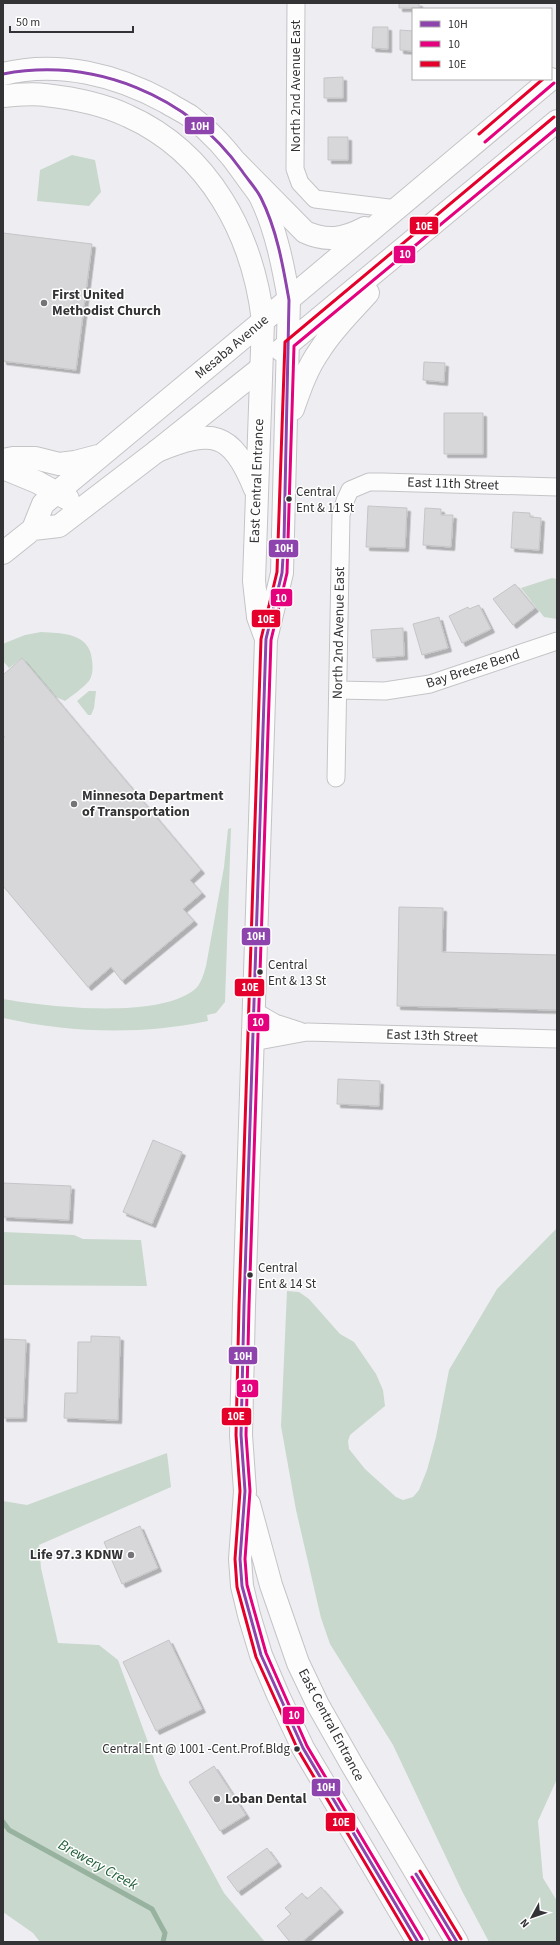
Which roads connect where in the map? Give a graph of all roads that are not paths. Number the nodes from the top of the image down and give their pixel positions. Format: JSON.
{"nodes":[{"id":1,"x":296,"y":3,"type":"edge"},
{"id":2,"x":3,"y":74,"type":"edge"},
{"id":3,"x":550,"y":80,"type":"edge"},
{"id":4,"x":3,"y":96,"type":"edge"},
{"id":5,"x":557,"y":121,"type":"edge"},
{"id":6,"x":237,"y":163,"type":"junction"},
{"id":7,"x":392,"y":213,"type":"junction"},
{"id":8,"x":426,"y":231,"type":"junction"},
{"id":9,"x":289,"y":300,"type":"junction"},
{"id":10,"x":263,"y":321,"type":"junction"},
{"id":11,"x":289,"y":344,"type":"junction"},
{"id":12,"x":261,"y":368,"type":"junction"},
{"id":13,"x":286,"y":429,"type":"junction"},
{"id":14,"x":157,"y":451,"type":"junction"},
{"id":15,"x":101,"y":456,"type":"junction"},
{"id":16,"x":3,"y":460,"type":"edge"},
{"id":17,"x":3,"y":468,"type":"edge"},
{"id":18,"x":557,"y":488,"type":"edge"},
{"id":19,"x":350,"y":490,"type":"joint"},
{"id":20,"x":58,"y":492,"type":"junction"},
{"id":21,"x":256,"y":492,"type":"junction"},
{"id":22,"x":82,"y":508,"type":"junction"},
{"id":23,"x":33,"y":529,"type":"junction"},
{"id":24,"x":3,"y":553,"type":"edge"},
{"id":25,"x":266,"y":639,"type":"junction"},
{"id":26,"x":557,"y":641,"type":"edge"},
{"id":27,"x":338,"y":690,"type":"junction"},
{"id":28,"x":336,"y":778,"type":"dead end"},
{"id":29,"x":254,"y":1011,"type":"junction"},
{"id":30,"x":306,"y":1032,"type":"junction"},
{"id":31,"x":557,"y":1039,"type":"edge"},
{"id":32,"x":253,"y":1042,"type":"junction"},
{"id":33,"x":245,"y":1491,"type":"junction"},
{"id":34,"x":418,"y":1942,"type":"edge"},
{"id":35,"x":457,"y":1942,"type":"edge"}],
"edges":[{"from":1,"to":7,"type":"street","name":"North 2nd Avenue East"},
{"from":2,"to":6,"type":"main road"},
{"from":3,"to":7,"type":"main road","name":"Mesaba Avenue"},
{"from":4,"to":10,"type":"main road","name":"East Central Entrance"},
{"from":5,"to":8,"type":"main road"},
{"from":6,"to":7,"type":"main road"},
{"from":6,"to":9,"type":"main road","name":"East Central Entrance"},
{"from":7,"to":9,"type":"main road","name":"Mesaba Avenue"},
{"from":8,"to":11,"type":"main road"},
{"from":8,"to":13,"type":"main road"},
{"from":9,"to":10,"type":"main road","name":"Mesaba Avenue"},
{"from":9,"to":11,"type":"main road","name":"East Central Entrance"},
{"from":10,"to":12,"type":"main road","name":"East Central Entrance"},
{"from":10,"to":15,"type":"main road","name":"Mesaba Avenue"},
{"from":11,"to":12,"type":"main road"},
{"from":11,"to":13,"type":"main road","name":"East Central Entrance"},
{"from":12,"to":14,"type":"main road"},
{"from":12,"to":21,"type":"main road","name":"East Central Entrance"},
{"from":13,"to":25,"type":"main road","name":"East Central Entrance"},
{"from":14,"to":21,"type":"main road"},
{"from":14,"to":22,"type":"main road"},
{"from":15,"to":16,"type":"main road"},
{"from":15,"to":20,"type":"main road","name":"Mesaba Avenue"},
{"from":17,"to":20,"type":"main road"},
{"from":18,"to":19,"type":"street","name":"East 11th Street"},
{"from":19,"to":27,"type":"street","name":"North 2nd Avenue East"},
{"from":20,"to":22,"type":"main road"},
{"from":20,"to":23,"type":"main road","name":"Mesaba Avenue"},
{"from":21,"to":25,"type":"main road","name":"East Central Entrance"},
{"from":22,"to":23,"type":"main road"},
{"from":23,"to":24,"type":"main road","name":"Mesaba Avenue"},
{"from":25,"to":29,"type":"main road","name":"East Central Entrance"},
{"from":26,"to":27,"type":"street","name":"Bay Breeze Bend"},
{"from":27,"to":28,"type":"street","name":"North 2nd Avenue East"},
{"from":29,"to":30,"type":"street","name":"East 13th Street"},
{"from":29,"to":32,"type":"main road","name":"East Central Entrance"},
{"from":30,"to":31,"type":"street","name":"East 13th Street"},
{"from":30,"to":32,"type":"street","name":"East 13th Street"},
{"from":32,"to":33,"type":"main road","name":"East Central Entrance"},
{"from":33,"to":34,"type":"main road","name":"East Central Entrance"},
{"from":33,"to":35,"type":"main road","name":"East Central Entrance"}]}
